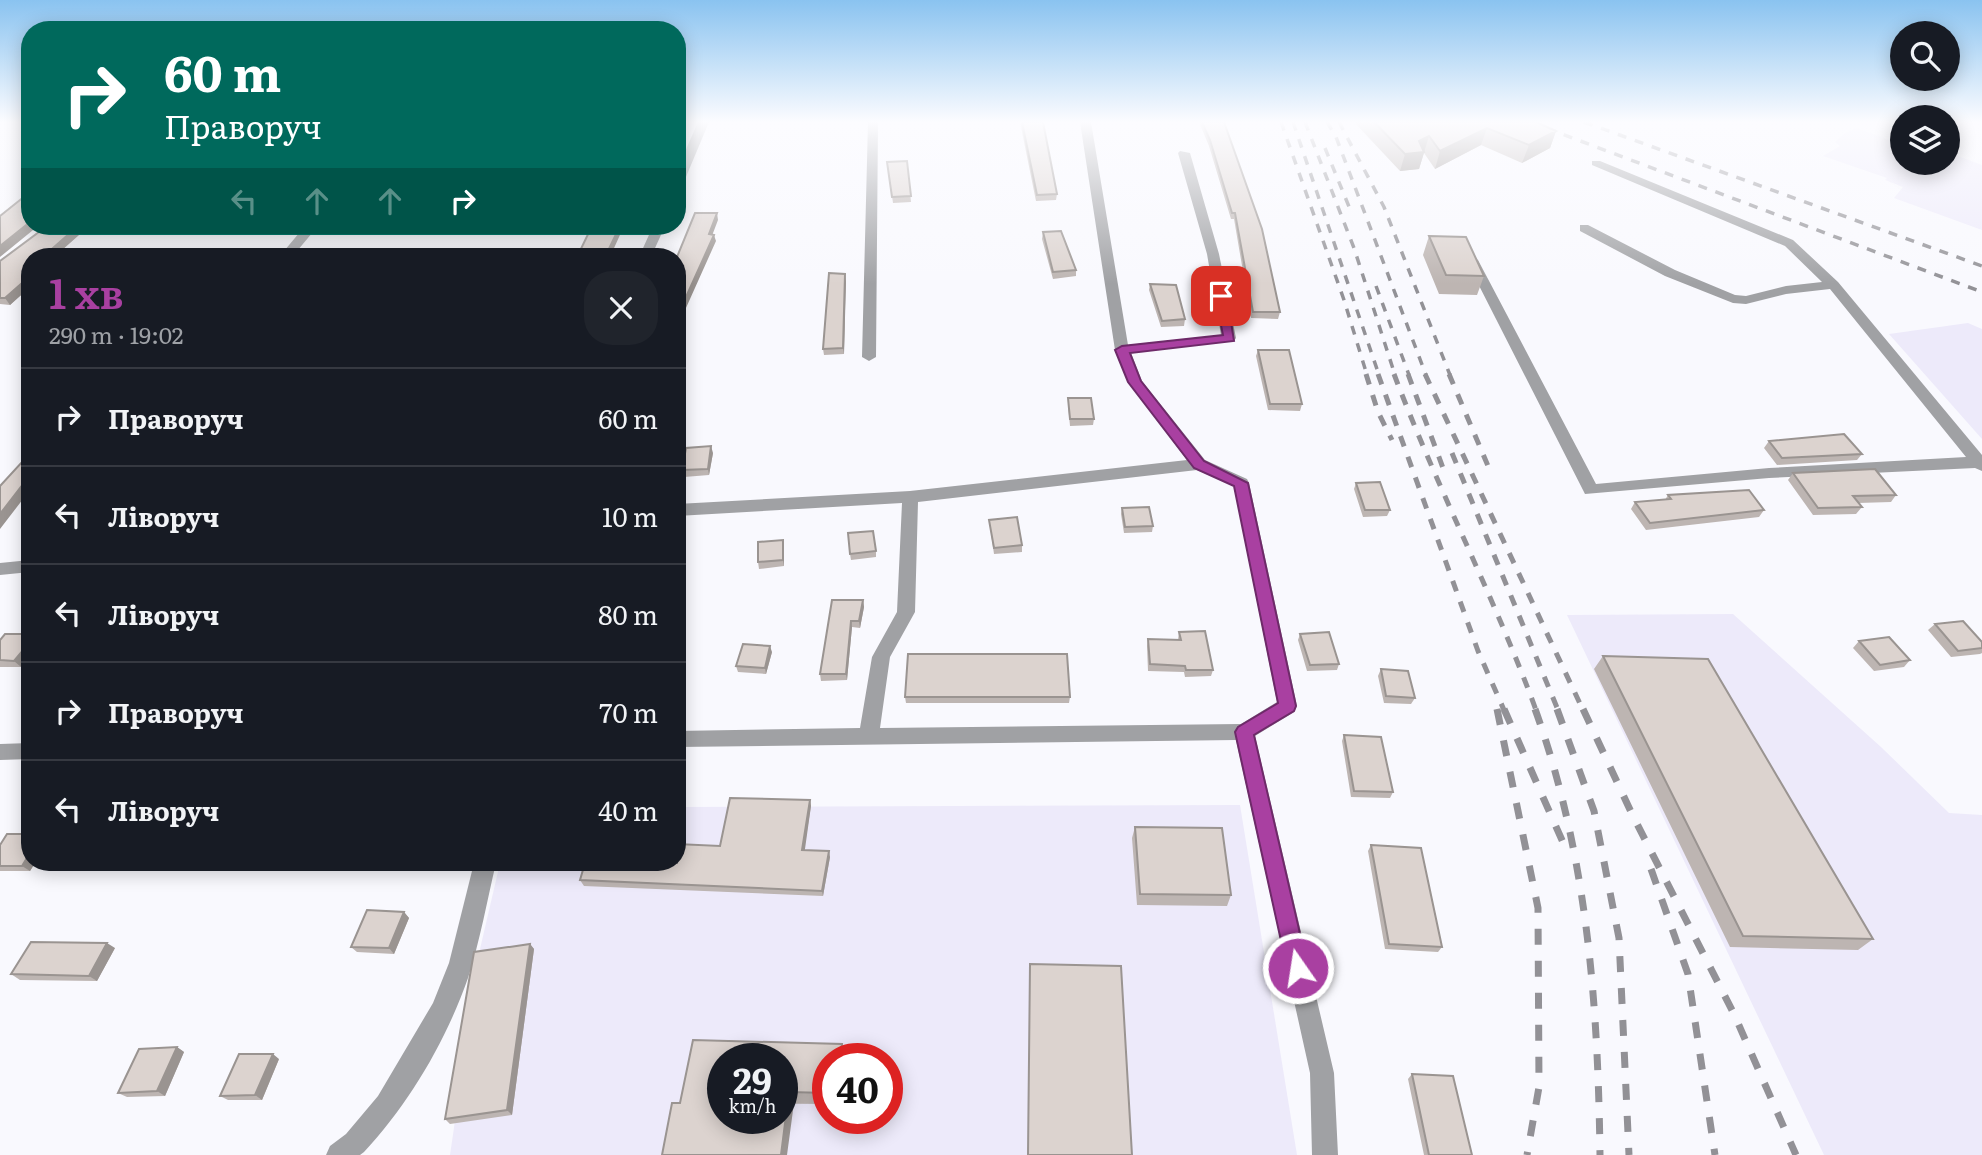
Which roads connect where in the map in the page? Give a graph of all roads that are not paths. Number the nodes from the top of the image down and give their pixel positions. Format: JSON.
{"nodes":[{"id":1,"x":872,"y":176,"type":"edge"},
{"id":2,"x":1093,"y":176,"type":"edge"},
{"id":3,"x":1191,"y":176,"type":"edge"},
{"id":4,"x":1627,"y":176,"type":"edge"},
{"id":5,"x":1584,"y":229,"type":"dead end"},
{"id":6,"x":1467,"y":251,"type":"edge"},
{"id":7,"x":1832,"y":285,"type":"junction"},
{"id":8,"x":1122,"y":350,"type":"junction"},
{"id":9,"x":869,"y":357,"type":"dead end"},
{"id":10,"x":1199,"y":464,"type":"junction"},
{"id":11,"x":1980,"y":464,"type":"edge"},
{"id":12,"x":910,"y":497,"type":"junction"},
{"id":13,"x":686,"y":509,"type":"edge"},
{"id":14,"x":21,"y":564,"type":"edge"},
{"id":15,"x":0,"y":569,"type":"edge"},
{"id":16,"x":1244,"y":732,"type":"junction"},
{"id":17,"x":869,"y":737,"type":"junction"},
{"id":18,"x":686,"y":739,"type":"edge"},
{"id":19,"x":0,"y":751,"type":"edge"},
{"id":20,"x":21,"y":751,"type":"edge"},
{"id":21,"x":483,"y":871,"type":"edge"},
{"id":22,"x":339,"y":1155,"type":"edge"},
{"id":23,"x":1325,"y":1155,"type":"edge"}],
"edges":[{"from":1,"to":9,"type":"street"},
{"from":2,"to":8,"type":"street"},
{"from":3,"to":8,"type":"street"},
{"from":4,"to":7,"type":"street"},
{"from":5,"to":7,"type":"street"},
{"from":6,"to":11,"type":"street"},
{"from":7,"to":11,"type":"street"},
{"from":8,"to":10,"type":"street"},
{"from":10,"to":12,"type":"street"},
{"from":10,"to":16,"type":"street"},
{"from":12,"to":13,"type":"street"},
{"from":12,"to":17,"type":"street"},
{"from":14,"to":15,"type":"street"},
{"from":16,"to":17,"type":"street"},
{"from":16,"to":23,"type":"street"},
{"from":17,"to":18,"type":"street"},
{"from":19,"to":20,"type":"street"},
{"from":21,"to":22,"type":"street"}]}
